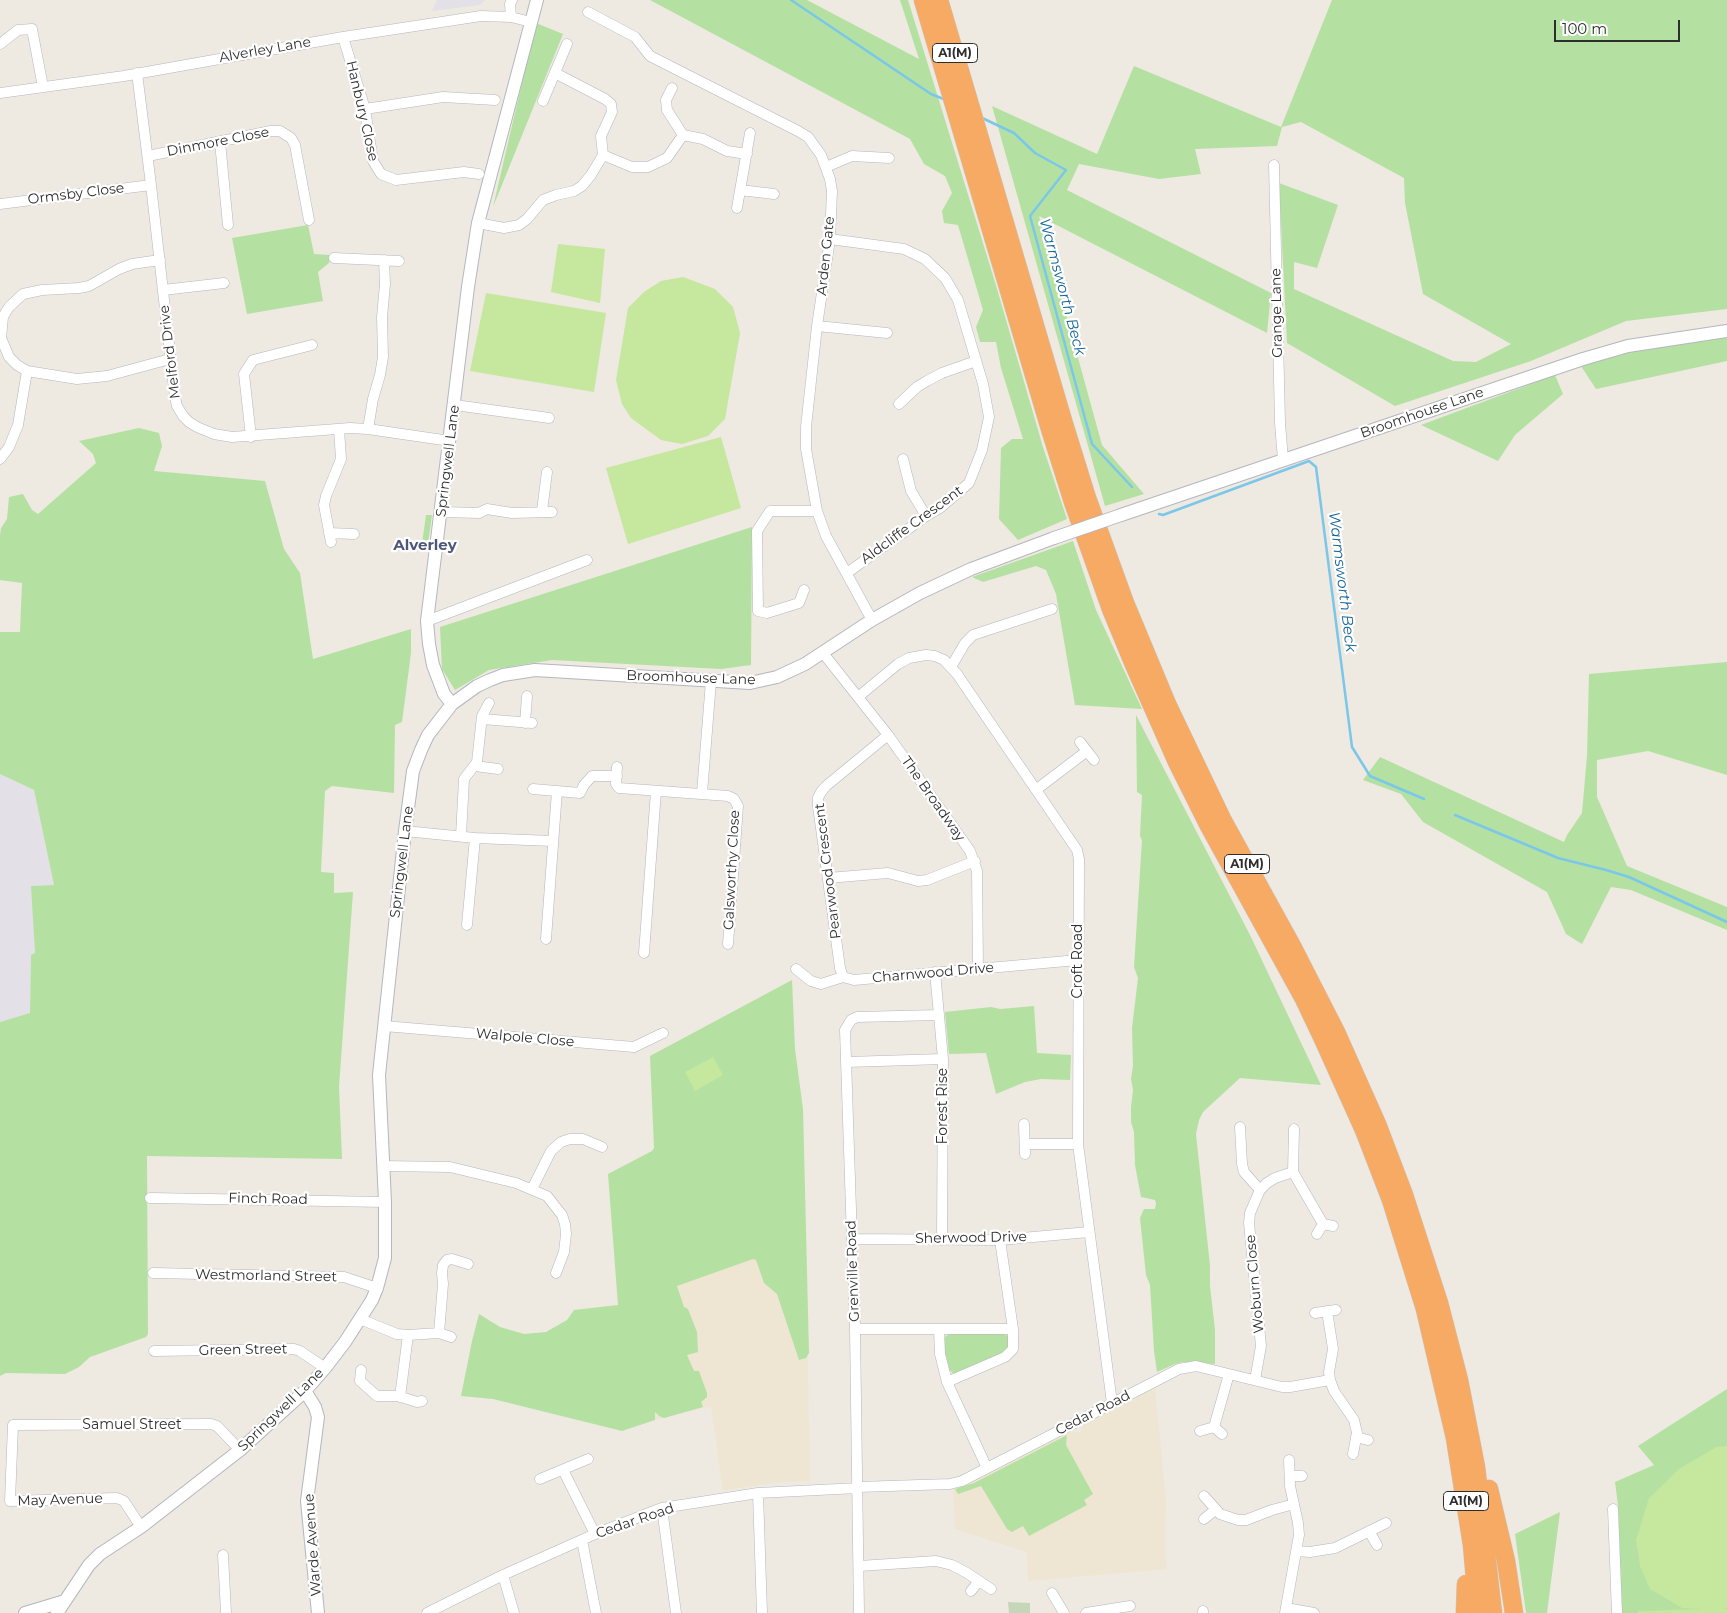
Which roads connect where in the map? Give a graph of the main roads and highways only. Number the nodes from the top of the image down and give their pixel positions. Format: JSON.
{"nodes":[{"id":1,"x":923,"y":0,"type":"edge"},
{"id":2,"x":939,"y":0,"type":"edge"},
{"id":3,"x":963,"y":109,"type":"junction"},
{"id":4,"x":1452,"y":1385,"type":"junction"},
{"id":5,"x":1465,"y":1613,"type":"edge"},
{"id":6,"x":1478,"y":1613,"type":"edge"},
{"id":7,"x":1493,"y":1613,"type":"edge"},
{"id":8,"x":1514,"y":1613,"type":"edge"}],
"edges":[{"from":1,"to":3,"type":"highway","number":"A1(M)"},
{"from":2,"to":3,"type":"highway","number":"A1(M)"},
{"from":3,"to":4,"type":"highway","number":"A1(M)"},
{"from":4,"to":5,"type":"highway"},
{"from":4,"to":6,"type":"highway","number":"A1(M)"},
{"from":4,"to":7,"type":"highway","number":"A1(M)"},
{"from":4,"to":8,"type":"highway"}]}
